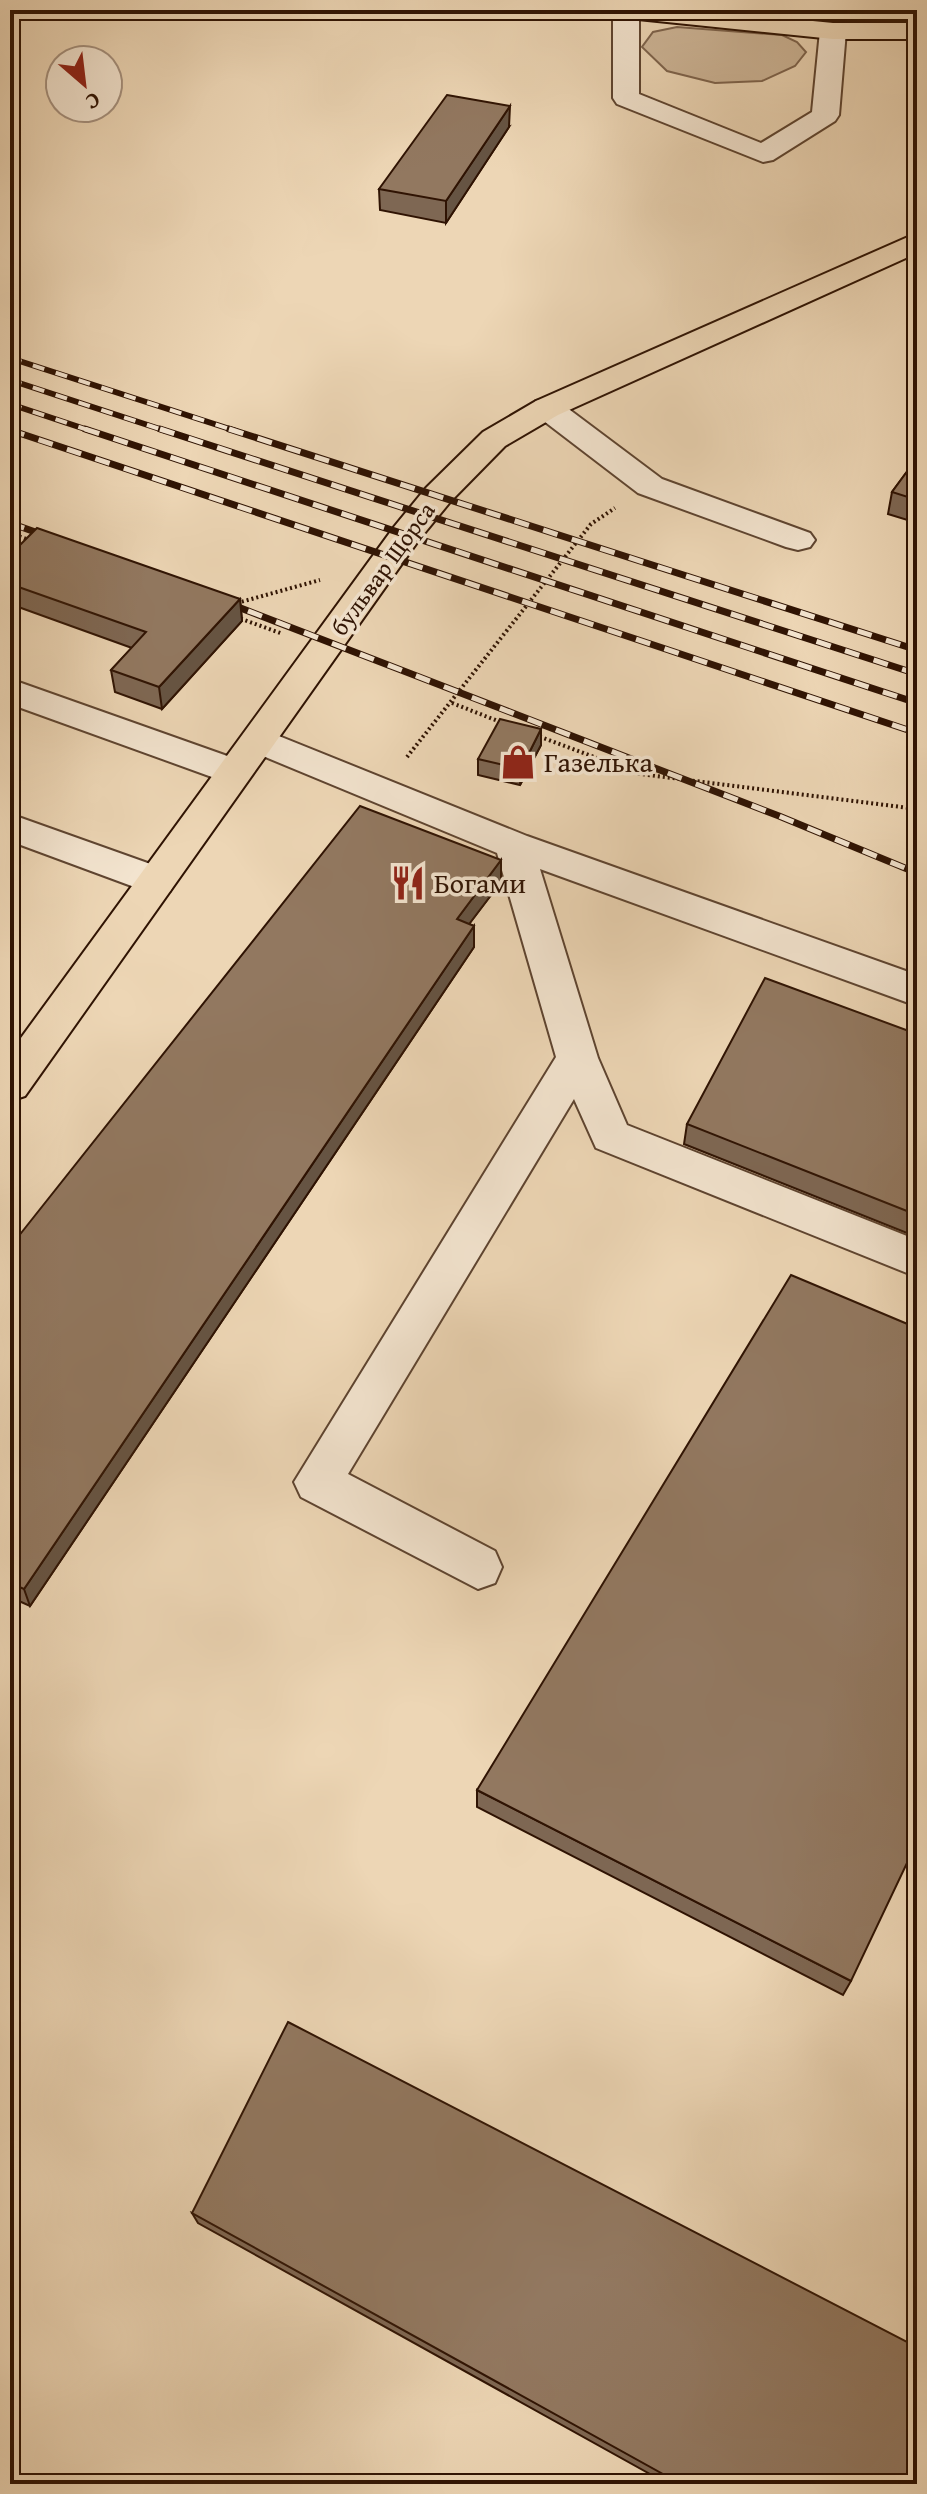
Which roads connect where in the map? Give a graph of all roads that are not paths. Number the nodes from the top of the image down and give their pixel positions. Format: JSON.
{"nodes":[{"id":1,"x":627,"y":10,"type":"edge"},
{"id":2,"x":833,"y":31,"type":"junction"},
{"id":3,"x":917,"y":31,"type":"edge"},
{"id":4,"x":917,"y":242,"type":"edge"},
{"id":5,"x":547,"y":408,"type":"junction"},
{"id":6,"x":798,"y":540,"type":"dead end"},
{"id":7,"x":10,"y":691,"type":"edge"},
{"id":8,"x":259,"y":740,"type":"junction"},
{"id":9,"x":234,"y":772,"type":"junction"},
{"id":10,"x":10,"y":827,"type":"edge"},
{"id":11,"x":514,"y":845,"type":"junction"},
{"id":12,"x":156,"y":881,"type":"junction"},
{"id":13,"x":917,"y":991,"type":"edge"},
{"id":14,"x":577,"y":1058,"type":"junction"},
{"id":15,"x":13,"y":1077,"type":"edge"},
{"id":16,"x":917,"y":1259,"type":"edge"},
{"id":17,"x":478,"y":1567,"type":"dead end"}],
"edges":[{"from":1,"to":2,"type":"main road"},
{"from":1,"to":2,"type":"lane"},
{"from":2,"to":3,"type":"main road"},
{"from":4,"to":5,"type":"main road","name":"бульвар Щорса"},
{"from":5,"to":6,"type":"lane"},
{"from":5,"to":8,"type":"main road","name":"бульвар Щорса"},
{"from":7,"to":9,"type":"lane"},
{"from":8,"to":9,"type":"main road","name":"бульвар Щорса"},
{"from":8,"to":11,"type":"lane"},
{"from":9,"to":12,"type":"main road","name":"бульвар Щорса"},
{"from":10,"to":12,"type":"lane"},
{"from":11,"to":13,"type":"lane"},
{"from":11,"to":14,"type":"lane"},
{"from":12,"to":15,"type":"main road","name":"бульвар Щорса"},
{"from":14,"to":16,"type":"lane"},
{"from":14,"to":17,"type":"lane"}]}
